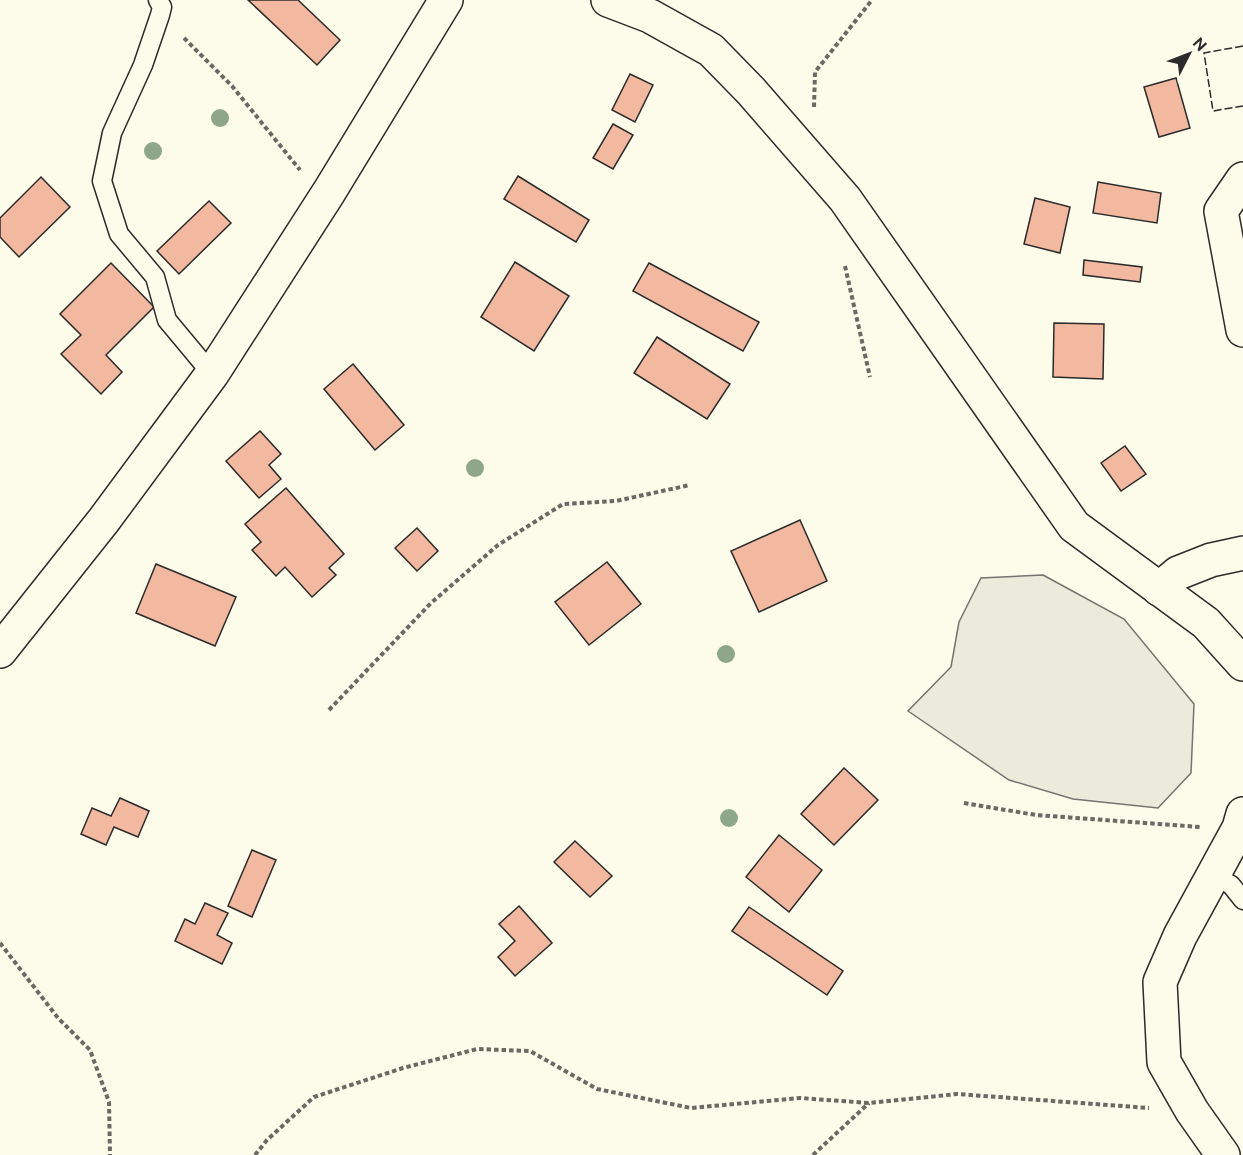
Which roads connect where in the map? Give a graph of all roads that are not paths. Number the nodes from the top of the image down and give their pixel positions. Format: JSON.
{"nodes":[{"id":1,"x":446,"y":0,"type":"edge"},
{"id":2,"x":608,"y":0,"type":"edge"},
{"id":3,"x":159,"y":7,"type":"edge"},
{"id":4,"x":1243,"y":179,"type":"edge"},
{"id":5,"x":1243,"y":330,"type":"edge"},
{"id":6,"x":212,"y":374,"type":"junction"},
{"id":7,"x":1243,"y":553,"type":"edge"},
{"id":8,"x":1160,"y":589,"type":"junction"},
{"id":9,"x":0,"y":651,"type":"edge"},
{"id":10,"x":1243,"y":664,"type":"edge"},
{"id":11,"x":1241,"y":821,"type":"edge"},
{"id":12,"x":1214,"y":875,"type":"junction"},
{"id":13,"x":1243,"y":900,"type":"edge"},
{"id":14,"x":1223,"y":1155,"type":"edge"}],
"edges":[{"from":1,"to":6,"type":"street"},
{"from":2,"to":8,"type":"street"},
{"from":3,"to":6,"type":"lane"},
{"from":4,"to":5,"type":"street"},
{"from":6,"to":9,"type":"street"},
{"from":7,"to":8,"type":"street"},
{"from":8,"to":10,"type":"street"},
{"from":11,"to":12,"type":"street"},
{"from":12,"to":13,"type":"lane"},
{"from":12,"to":14,"type":"street"}]}
